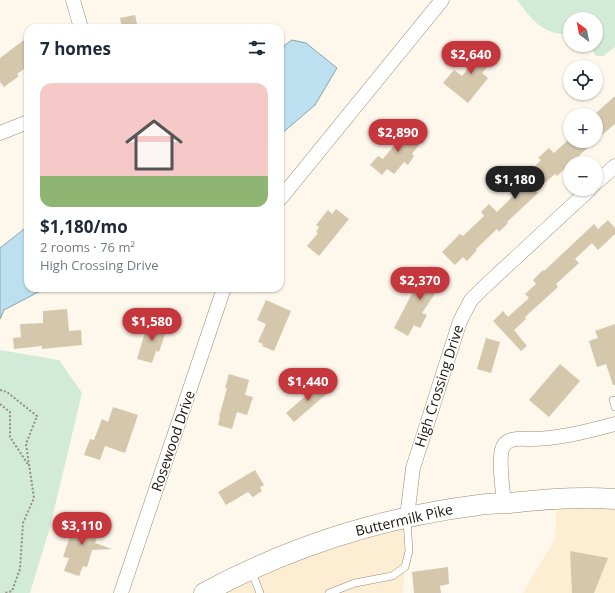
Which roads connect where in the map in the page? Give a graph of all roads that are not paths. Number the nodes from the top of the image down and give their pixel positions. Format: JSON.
{"nodes":[{"id":1,"x":73,"y":0,"type":"edge"},
{"id":2,"x":442,"y":0,"type":"edge"},
{"id":3,"x":80,"y":24,"type":"edge"},
{"id":4,"x":24,"y":124,"type":"edge"},
{"id":5,"x":0,"y":133,"type":"edge"},
{"id":6,"x":615,"y":166,"type":"edge"},
{"id":7,"x":603,"y":177,"type":"edge"},
{"id":8,"x":284,"y":194,"type":"edge"},
{"id":9,"x":582,"y":196,"type":"edge"},
{"id":10,"x":223,"y":292,"type":"edge"},
{"id":11,"x":615,"y":424,"type":"edge"},
{"id":12,"x":615,"y":499,"type":"edge"},
{"id":13,"x":504,"y":503,"type":"junction"},
{"id":14,"x":407,"y":517,"type":"junction"},
{"id":15,"x":251,"y":570,"type":"junction"},
{"id":16,"x":121,"y":593,"type":"edge"},
{"id":17,"x":204,"y":593,"type":"edge"},
{"id":18,"x":260,"y":593,"type":"edge"},
{"id":19,"x":330,"y":593,"type":"edge"}],
"edges":[{"from":1,"to":3,"type":"street"},
{"from":2,"to":8,"type":"street"},
{"from":4,"to":5,"type":"street"},
{"from":6,"to":7,"type":"street"},
{"from":9,"to":14,"type":"street","name":"High Crossing Drive"},
{"from":10,"to":16,"type":"street","name":"Rosewood Drive"},
{"from":11,"to":13,"type":"street"},
{"from":12,"to":13,"type":"main road","name":"Buttermilk Pike"},
{"from":13,"to":14,"type":"main road","name":"Buttermilk Pike"},
{"from":14,"to":15,"type":"main road","name":"Buttermilk Pike"},
{"from":14,"to":19,"type":"lane"},
{"from":15,"to":17,"type":"main road","name":"Buttermilk Pike"},
{"from":15,"to":18,"type":"lane"}]}
